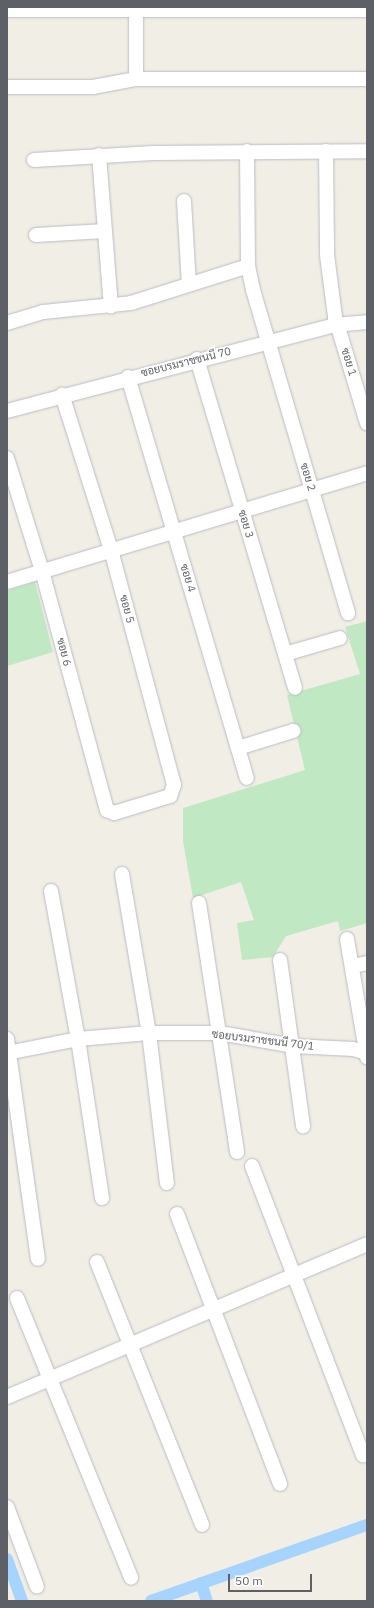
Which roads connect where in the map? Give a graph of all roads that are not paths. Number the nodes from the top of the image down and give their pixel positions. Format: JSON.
{"nodes":[{"id":1,"x":136,"y":8,"type":"edge"},
{"id":2,"x":328,"y":8,"type":"edge"},
{"id":3,"x":7,"y":10,"type":"edge"},
{"id":4,"x":367,"y":10,"type":"edge"},
{"id":5,"x":136,"y":79,"type":"junction"},
{"id":6,"x":367,"y":79,"type":"edge"},
{"id":7,"x":7,"y":87,"type":"edge"},
{"id":8,"x":247,"y":151,"type":"junction"},
{"id":9,"x":326,"y":151,"type":"junction"},
{"id":10,"x":367,"y":151,"type":"edge"},
{"id":11,"x":99,"y":155,"type":"junction"},
{"id":12,"x":34,"y":160,"type":"dead end"},
{"id":13,"x":184,"y":201,"type":"dead end"},
{"id":14,"x":105,"y":231,"type":"junction"},
{"id":15,"x":36,"y":235,"type":"dead end"},
{"id":16,"x":248,"y":266,"type":"junction"},
{"id":17,"x":189,"y":284,"type":"junction"},
{"id":18,"x":111,"y":307,"type":"junction"},
{"id":19,"x":367,"y":322,"type":"edge"},
{"id":20,"x":7,"y":323,"type":"edge"},
{"id":21,"x":338,"y":325,"type":"junction"},
{"id":22,"x":267,"y":342,"type":"junction"},
{"id":23,"x":197,"y":359,"type":"junction"},
{"id":24,"x":128,"y":377,"type":"junction"},
{"id":25,"x":62,"y":395,"type":"junction"},
{"id":26,"x":7,"y":410,"type":"edge"},
{"id":27,"x":367,"y":423,"type":"edge"},
{"id":28,"x":7,"y":458,"type":"edge"},
{"id":29,"x":367,"y":473,"type":"edge"},
{"id":30,"x":312,"y":489,"type":"junction"},
{"id":31,"x":242,"y":511,"type":"junction"},
{"id":32,"x":174,"y":531,"type":"junction"},
{"id":33,"x":111,"y":550,"type":"junction"},
{"id":34,"x":42,"y":571,"type":"junction"},
{"id":35,"x":7,"y":582,"type":"edge"},
{"id":36,"x":348,"y":613,"type":"dead end"},
{"id":37,"x":340,"y":638,"type":"dead end"},
{"id":38,"x":285,"y":654,"type":"junction"},
{"id":39,"x":295,"y":688,"type":"dead end"},
{"id":40,"x":293,"y":731,"type":"dead end"},
{"id":41,"x":238,"y":748,"type":"junction"},
{"id":42,"x":247,"y":778,"type":"dead end"},
{"id":43,"x":142,"y":805,"type":"joint"},
{"id":44,"x":122,"y":874,"type":"dead end"},
{"id":45,"x":51,"y":891,"type":"dead end"},
{"id":46,"x":199,"y":903,"type":"dead end"},
{"id":47,"x":347,"y":939,"type":"dead end"},
{"id":48,"x":280,"y":960,"type":"dead end"},
{"id":49,"x":367,"y":963,"type":"edge"},
{"id":50,"x":353,"y":966,"type":"junction"},
{"id":51,"x":148,"y":1032,"type":"junction"},
{"id":52,"x":220,"y":1033,"type":"junction"},
{"id":53,"x":78,"y":1039,"type":"junction"},
{"id":54,"x":293,"y":1046,"type":"junction"},
{"id":55,"x":8,"y":1048,"type":"edge"},
{"id":56,"x":364,"y":1050,"type":"edge"},
{"id":57,"x":303,"y":1126,"type":"dead end"},
{"id":58,"x":237,"y":1152,"type":"dead end"},
{"id":59,"x":252,"y":1166,"type":"dead end"},
{"id":60,"x":167,"y":1183,"type":"dead end"},
{"id":61,"x":102,"y":1198,"type":"dead end"},
{"id":62,"x":177,"y":1214,"type":"dead end"},
{"id":63,"x":367,"y":1244,"type":"edge"},
{"id":64,"x":38,"y":1259,"type":"dead end"},
{"id":65,"x":97,"y":1262,"type":"dead end"},
{"id":66,"x":294,"y":1274,"type":"junction"},
{"id":67,"x":17,"y":1298,"type":"dead end"},
{"id":68,"x":213,"y":1309,"type":"junction"},
{"id":69,"x":130,"y":1346,"type":"junction"},
{"id":70,"x":51,"y":1380,"type":"junction"},
{"id":71,"x":7,"y":1398,"type":"edge"},
{"id":72,"x":363,"y":1455,"type":"dead end"},
{"id":73,"x":280,"y":1484,"type":"dead end"},
{"id":74,"x":7,"y":1507,"type":"edge"},
{"id":75,"x":202,"y":1525,"type":"dead end"},
{"id":76,"x":131,"y":1578,"type":"dead end"},
{"id":77,"x":37,"y":1587,"type":"dead end"}],
"edges":[{"from":1,"to":2,"type":"street"},
{"from":1,"to":3,"type":"street"},
{"from":1,"to":5,"type":"street"},
{"from":2,"to":4,"type":"street"},
{"from":5,"to":6,"type":"street"},
{"from":5,"to":7,"type":"street"},
{"from":8,"to":9,"type":"street"},
{"from":8,"to":11,"type":"street"},
{"from":8,"to":16,"type":"street","name":"ซอย 2"},
{"from":9,"to":10,"type":"street"},
{"from":9,"to":21,"type":"street","name":"ซอย 1"},
{"from":11,"to":12,"type":"street"},
{"from":11,"to":14,"type":"street"},
{"from":13,"to":17,"type":"street"},
{"from":14,"to":15,"type":"street"},
{"from":14,"to":18,"type":"street"},
{"from":16,"to":17,"type":"street"},
{"from":16,"to":22,"type":"street","name":"ซอย 2"},
{"from":17,"to":18,"type":"street"},
{"from":18,"to":20,"type":"street"},
{"from":19,"to":21,"type":"street","name":"ซอยบรมราชชนนี 70"},
{"from":21,"to":22,"type":"street","name":"ซอยบรมราชชนนี 70"},
{"from":21,"to":27,"type":"street","name":"ซอย 1"},
{"from":22,"to":23,"type":"street","name":"ซอยบรมราชชนนี 70"},
{"from":22,"to":30,"type":"street","name":"ซอย 2"},
{"from":23,"to":24,"type":"street","name":"ซอยบรมราชชนนี 70"},
{"from":23,"to":31,"type":"street","name":"ซอย 3"},
{"from":24,"to":25,"type":"street","name":"ซอยบรมราชชนนี 70"},
{"from":24,"to":32,"type":"street","name":"ซอย 4"},
{"from":25,"to":26,"type":"street","name":"ซอยบรมราชชนนี 70"},
{"from":25,"to":33,"type":"street","name":"ซอย 5"},
{"from":28,"to":34,"type":"street","name":"ซอย 6"},
{"from":29,"to":30,"type":"street"},
{"from":30,"to":31,"type":"street"},
{"from":30,"to":36,"type":"street","name":"ซอย 2"},
{"from":31,"to":32,"type":"street"},
{"from":31,"to":38,"type":"street","name":"ซอย 3"},
{"from":32,"to":33,"type":"street"},
{"from":32,"to":41,"type":"street","name":"ซอย 4"},
{"from":33,"to":34,"type":"street"},
{"from":33,"to":43,"type":"street","name":"ซอย 5"},
{"from":34,"to":35,"type":"street"},
{"from":34,"to":43,"type":"street","name":"ซอย 6"},
{"from":37,"to":38,"type":"street"},
{"from":38,"to":39,"type":"street","name":"ซอย 3"},
{"from":40,"to":41,"type":"street"},
{"from":41,"to":42,"type":"street","name":"ซอย 4"},
{"from":44,"to":51,"type":"street"},
{"from":45,"to":53,"type":"street"},
{"from":46,"to":52,"type":"street"},
{"from":47,"to":50,"type":"street"},
{"from":48,"to":54,"type":"street"},
{"from":49,"to":50,"type":"street"},
{"from":50,"to":56,"type":"street"},
{"from":51,"to":52,"type":"street","name":"ซอยบรมราชชนนี 70/1"},
{"from":51,"to":53,"type":"street","name":"ซอยบรมราชชนนี 70/1"},
{"from":51,"to":60,"type":"street"},
{"from":52,"to":54,"type":"street","name":"ซอยบรมราชชนนี 70/1"},
{"from":52,"to":58,"type":"street"},
{"from":53,"to":55,"type":"street","name":"ซอยบรมราชชนนี 70/1"},
{"from":53,"to":61,"type":"street"},
{"from":54,"to":56,"type":"street","name":"ซอยบรมราชชนนี 70/1"},
{"from":54,"to":57,"type":"street"},
{"from":55,"to":64,"type":"street"},
{"from":59,"to":66,"type":"street"},
{"from":62,"to":68,"type":"street"},
{"from":63,"to":66,"type":"street"},
{"from":65,"to":69,"type":"street"},
{"from":66,"to":68,"type":"street"},
{"from":66,"to":72,"type":"street"},
{"from":67,"to":70,"type":"street"},
{"from":68,"to":69,"type":"street"},
{"from":68,"to":73,"type":"street"},
{"from":69,"to":70,"type":"street"},
{"from":69,"to":75,"type":"street"},
{"from":70,"to":71,"type":"street"},
{"from":70,"to":76,"type":"street"},
{"from":74,"to":77,"type":"street"}]}
